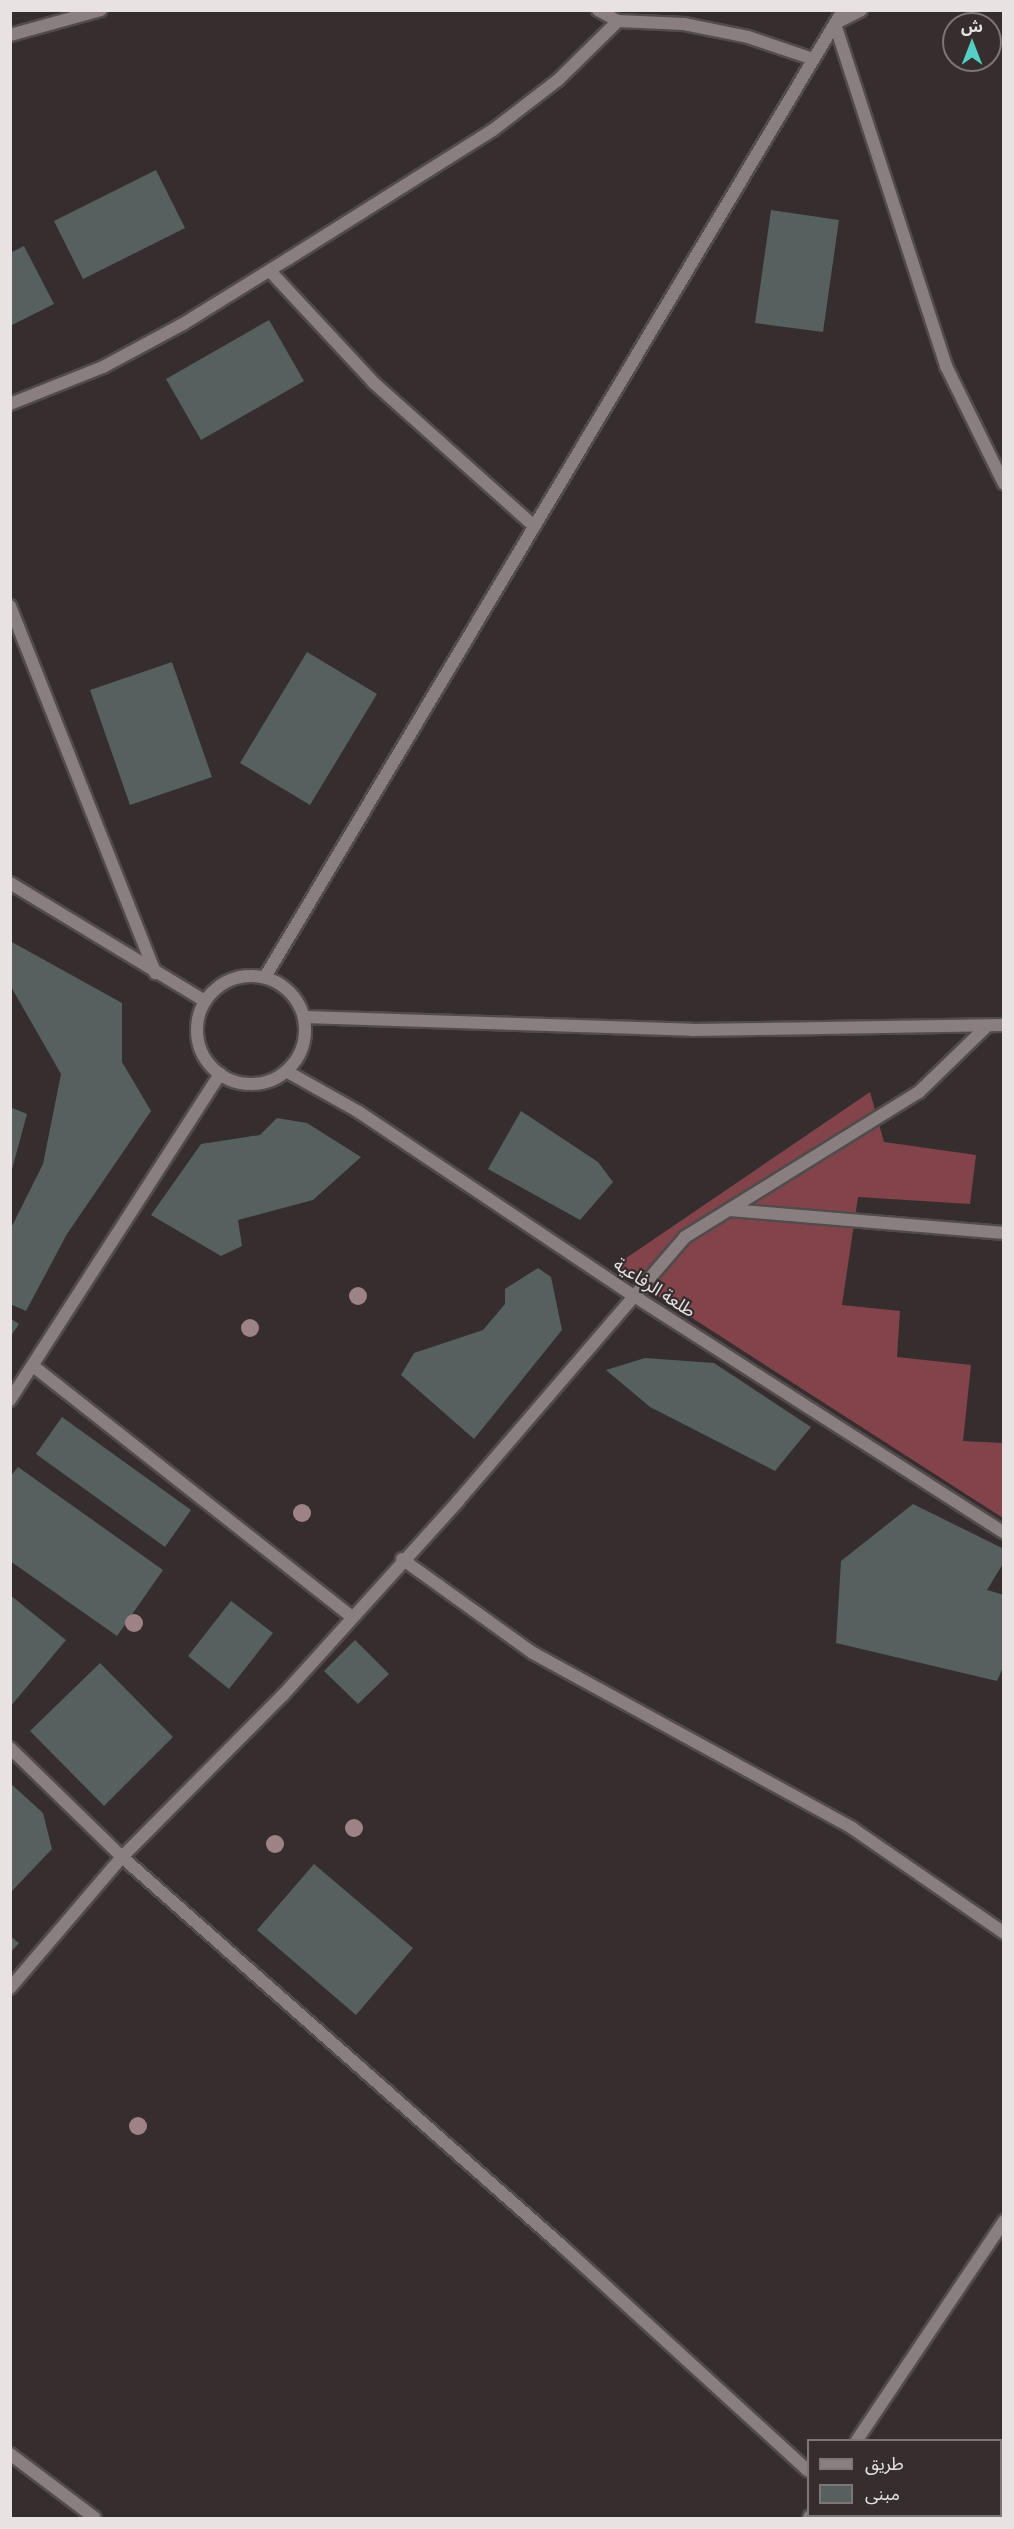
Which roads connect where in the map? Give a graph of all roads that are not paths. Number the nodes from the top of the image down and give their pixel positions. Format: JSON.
{"nodes":[{"id":1,"x":101,"y":10,"type":"edge"},
{"id":2,"x":598,"y":10,"type":"edge"},
{"id":3,"x":843,"y":10,"type":"edge"},
{"id":4,"x":861,"y":10,"type":"edge"},
{"id":5,"x":618,"y":21,"type":"junction"},
{"id":6,"x":835,"y":24,"type":"junction"},
{"id":7,"x":10,"y":35,"type":"edge"},
{"id":8,"x":813,"y":59,"type":"junction"},
{"id":9,"x":270,"y":271,"type":"junction"},
{"id":10,"x":10,"y":404,"type":"edge"},
{"id":11,"x":1004,"y":484,"type":"edge"},
{"id":12,"x":534,"y":526,"type":"junction"},
{"id":13,"x":10,"y":606,"type":"edge"},
{"id":14,"x":10,"y":884,"type":"edge"},
{"id":15,"x":155,"y":973,"type":"junction"},
{"id":16,"x":265,"y":977,"type":"junction"},
{"id":17,"x":205,"y":1001,"type":"junction"},
{"id":18,"x":305,"y":1017,"type":"junction"},
{"id":19,"x":1004,"y":1025,"type":"edge"},
{"id":20,"x":985,"y":1028,"type":"junction"},
{"id":21,"x":286,"y":1071,"type":"junction"},
{"id":22,"x":220,"y":1074,"type":"junction"},
{"id":23,"x":730,"y":1210,"type":"junction"},
{"id":24,"x":1004,"y":1233,"type":"edge"},
{"id":25,"x":634,"y":1296,"type":"junction"},
{"id":26,"x":33,"y":1366,"type":"junction"},
{"id":27,"x":10,"y":1400,"type":"edge"},
{"id":28,"x":1004,"y":1533,"type":"edge"},
{"id":29,"x":402,"y":1559,"type":"junction"},
{"id":30,"x":352,"y":1617,"type":"junction"},
{"id":31,"x":10,"y":1748,"type":"edge"},
{"id":32,"x":122,"y":1857,"type":"junction"},
{"id":33,"x":1004,"y":1933,"type":"edge"},
{"id":34,"x":10,"y":1988,"type":"edge"},
{"id":35,"x":1004,"y":2221,"type":"edge"},
{"id":36,"x":858,"y":2439,"type":"edge"},
{"id":37,"x":10,"y":2454,"type":"edge"},
{"id":38,"x":807,"y":2470,"type":"edge"},
{"id":39,"x":95,"y":2518,"type":"edge"}],
"edges":[{"from":1,"to":7,"type":"street"},
{"from":2,"to":5,"type":"street"},
{"from":3,"to":6,"type":"street"},
{"from":4,"to":6,"type":"street"},
{"from":5,"to":8,"type":"street"},
{"from":5,"to":9,"type":"street"},
{"from":6,"to":8,"type":"street"},
{"from":6,"to":11,"type":"street"},
{"from":8,"to":12,"type":"street"},
{"from":9,"to":10,"type":"street"},
{"from":9,"to":12,"type":"street"},
{"from":12,"to":16,"type":"street"},
{"from":13,"to":15,"type":"street"},
{"from":14,"to":15,"type":"street"},
{"from":15,"to":17,"type":"street"},
{"from":16,"to":17,"type":"street"},
{"from":16,"to":18,"type":"street"},
{"from":17,"to":22,"type":"street"},
{"from":18,"to":20,"type":"street"},
{"from":18,"to":21,"type":"street"},
{"from":19,"to":20,"type":"street"},
{"from":20,"to":23,"type":"street"},
{"from":21,"to":22,"type":"street"},
{"from":21,"to":25,"type":"street","name":"طلعة الرفاعية"},
{"from":22,"to":26,"type":"street"},
{"from":23,"to":24,"type":"street"},
{"from":23,"to":25,"type":"street"},
{"from":25,"to":28,"type":"street","name":"طلعة الرفاعية"},
{"from":25,"to":29,"type":"street"},
{"from":26,"to":27,"type":"street"},
{"from":26,"to":30,"type":"street"},
{"from":29,"to":30,"type":"street"},
{"from":29,"to":33,"type":"street"},
{"from":30,"to":32,"type":"street"},
{"from":31,"to":32,"type":"street"},
{"from":32,"to":34,"type":"street"},
{"from":32,"to":38,"type":"street"},
{"from":35,"to":36,"type":"street"},
{"from":37,"to":39,"type":"street"}]}
